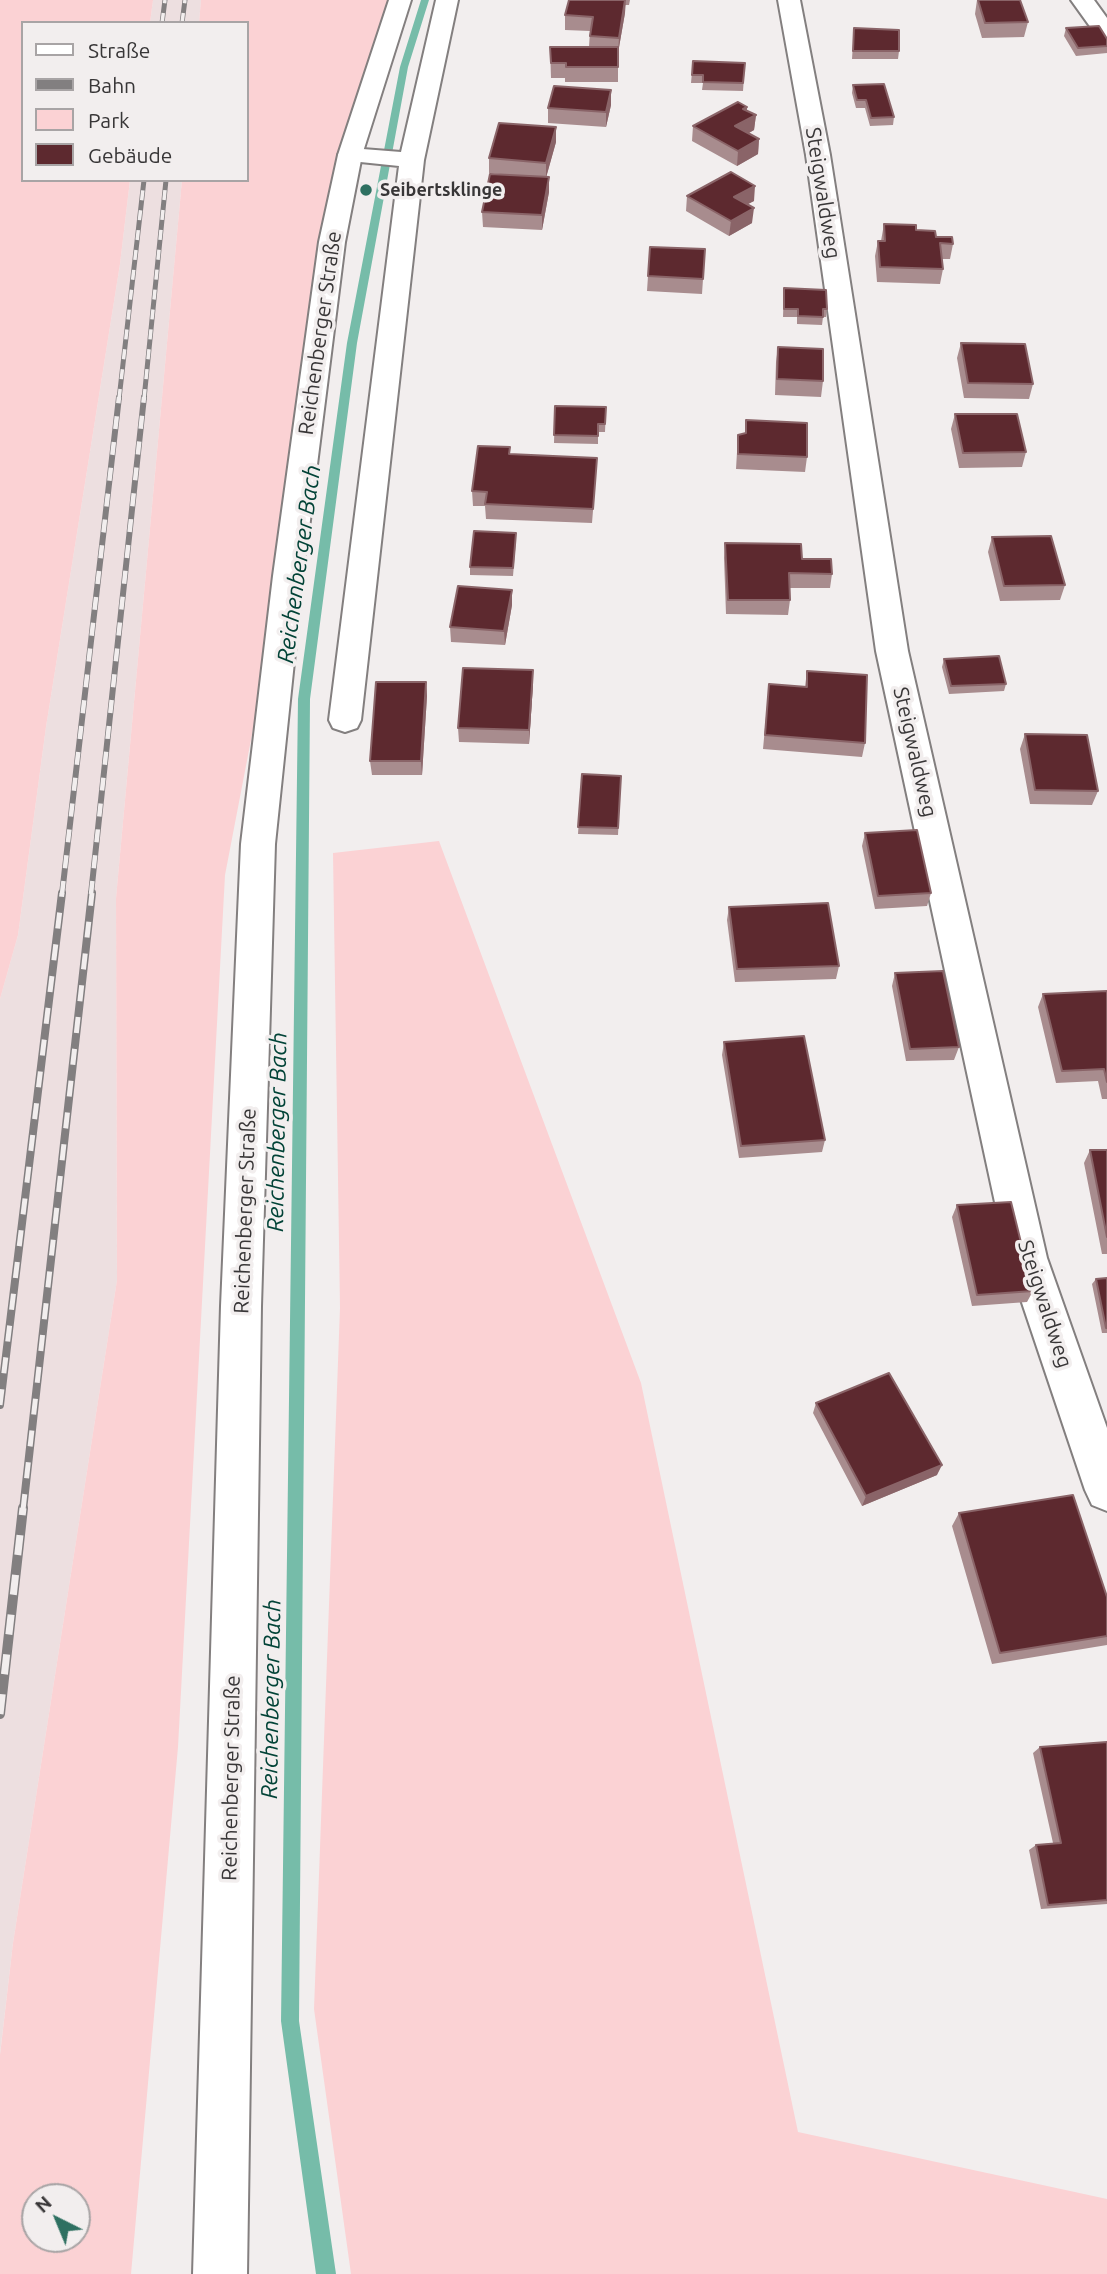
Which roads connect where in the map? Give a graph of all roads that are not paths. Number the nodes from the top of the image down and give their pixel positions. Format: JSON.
{"nodes":[{"id":1,"x":400,"y":0,"type":"edge"},
{"id":2,"x":447,"y":0,"type":"edge"},
{"id":3,"x":789,"y":0,"type":"edge"},
{"id":4,"x":1082,"y":0,"type":"edge"},
{"id":5,"x":1107,"y":34,"type":"edge"},
{"id":6,"x":358,"y":156,"type":"junction"},
{"id":7,"x":407,"y":160,"type":"junction"},
{"id":8,"x":345,"y":720,"type":"dead end"},
{"id":9,"x":1107,"y":1490,"type":"edge"},
{"id":10,"x":220,"y":2274,"type":"edge"}],
"edges":[{"from":1,"to":6,"type":"street","name":"Reichenberger Straße"},
{"from":2,"to":7,"type":"street"},
{"from":3,"to":9,"type":"street","name":"Steigwaldweg"},
{"from":4,"to":5,"type":"street"},
{"from":6,"to":7,"type":"street"},
{"from":6,"to":10,"type":"street","name":"Reichenberger Straße"},
{"from":7,"to":8,"type":"street"}]}
